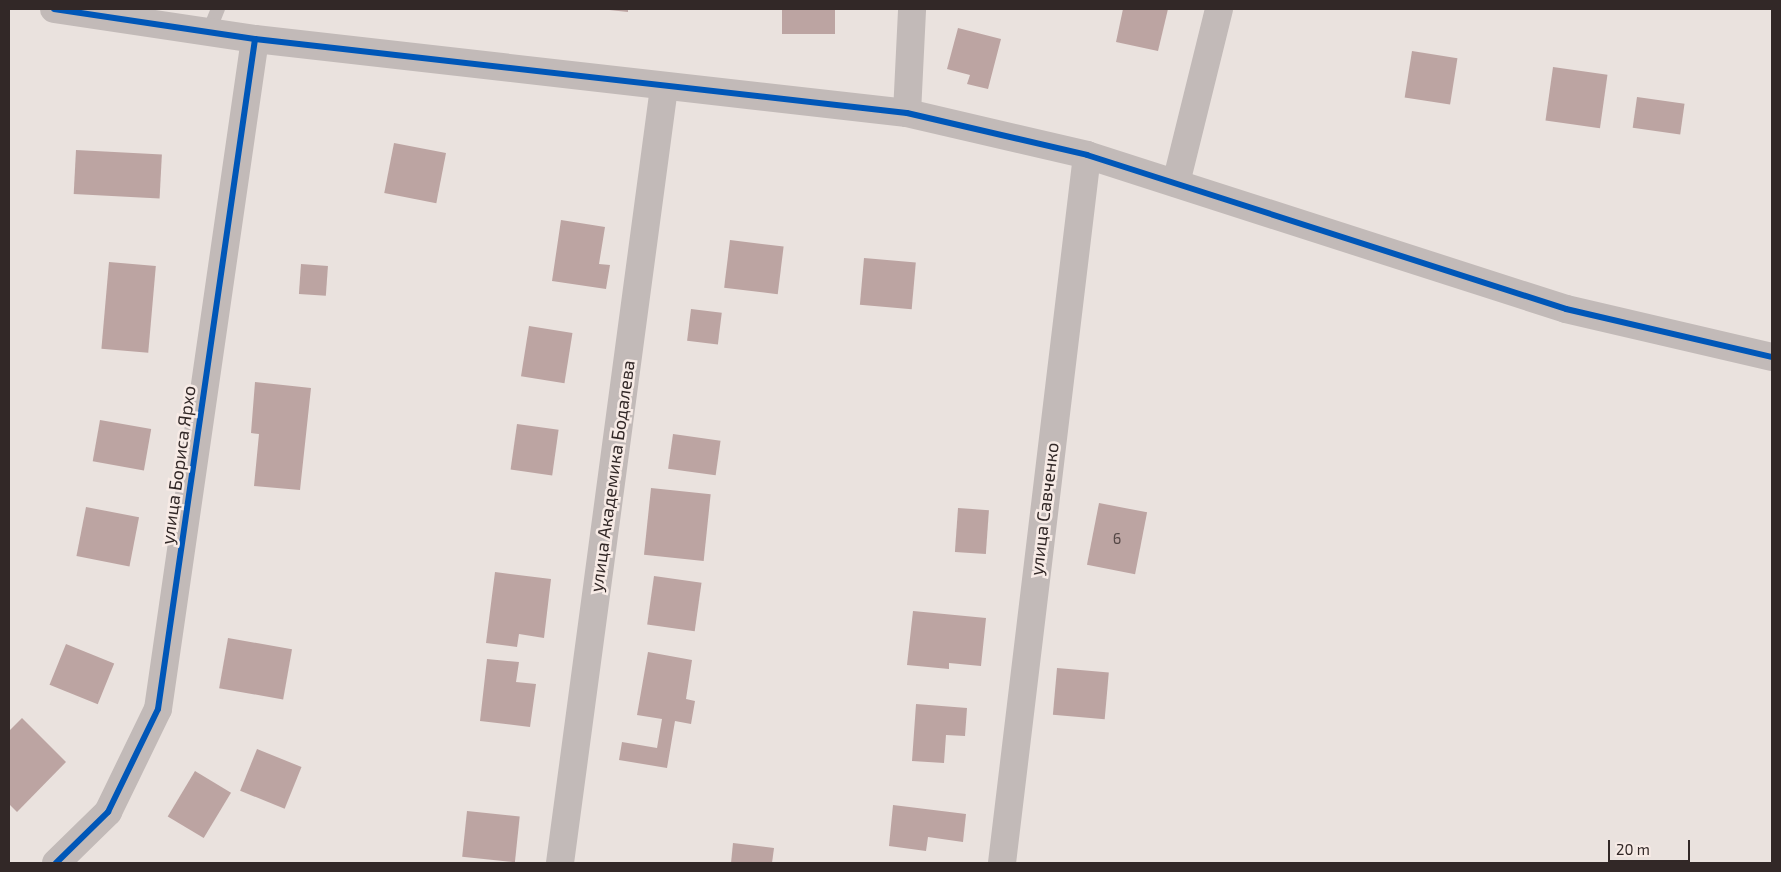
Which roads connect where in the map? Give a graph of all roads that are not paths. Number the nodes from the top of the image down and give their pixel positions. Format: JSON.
{"nodes":[{"id":1,"x":54,"y":9,"type":"edge"},
{"id":2,"x":912,"y":9,"type":"edge"},
{"id":3,"x":1219,"y":9,"type":"edge"},
{"id":4,"x":214,"y":20,"type":"edge"},
{"id":5,"x":255,"y":39,"type":"junction"},
{"id":6,"x":664,"y":88,"type":"junction"},
{"id":7,"x":907,"y":113,"type":"junction"},
{"id":8,"x":1087,"y":155,"type":"junction"},
{"id":9,"x":1176,"y":183,"type":"junction"},
{"id":10,"x":1772,"y":357,"type":"edge"},
{"id":11,"x":56,"y":863,"type":"edge"},
{"id":12,"x":560,"y":863,"type":"edge"},
{"id":13,"x":1002,"y":863,"type":"edge"}],
"edges":[{"from":1,"to":4,"type":"street"},
{"from":2,"to":7,"type":"street"},
{"from":3,"to":9,"type":"street"},
{"from":4,"to":5,"type":"street"},
{"from":5,"to":6,"type":"street"},
{"from":5,"to":11,"type":"street","name":"улица Бориса Ярхо"},
{"from":6,"to":7,"type":"street"},
{"from":6,"to":12,"type":"street","name":"улица Академика Бодалева"},
{"from":7,"to":8,"type":"street"},
{"from":8,"to":9,"type":"street"},
{"from":8,"to":13,"type":"street","name":"улица Савченко"},
{"from":9,"to":10,"type":"street"}]}
